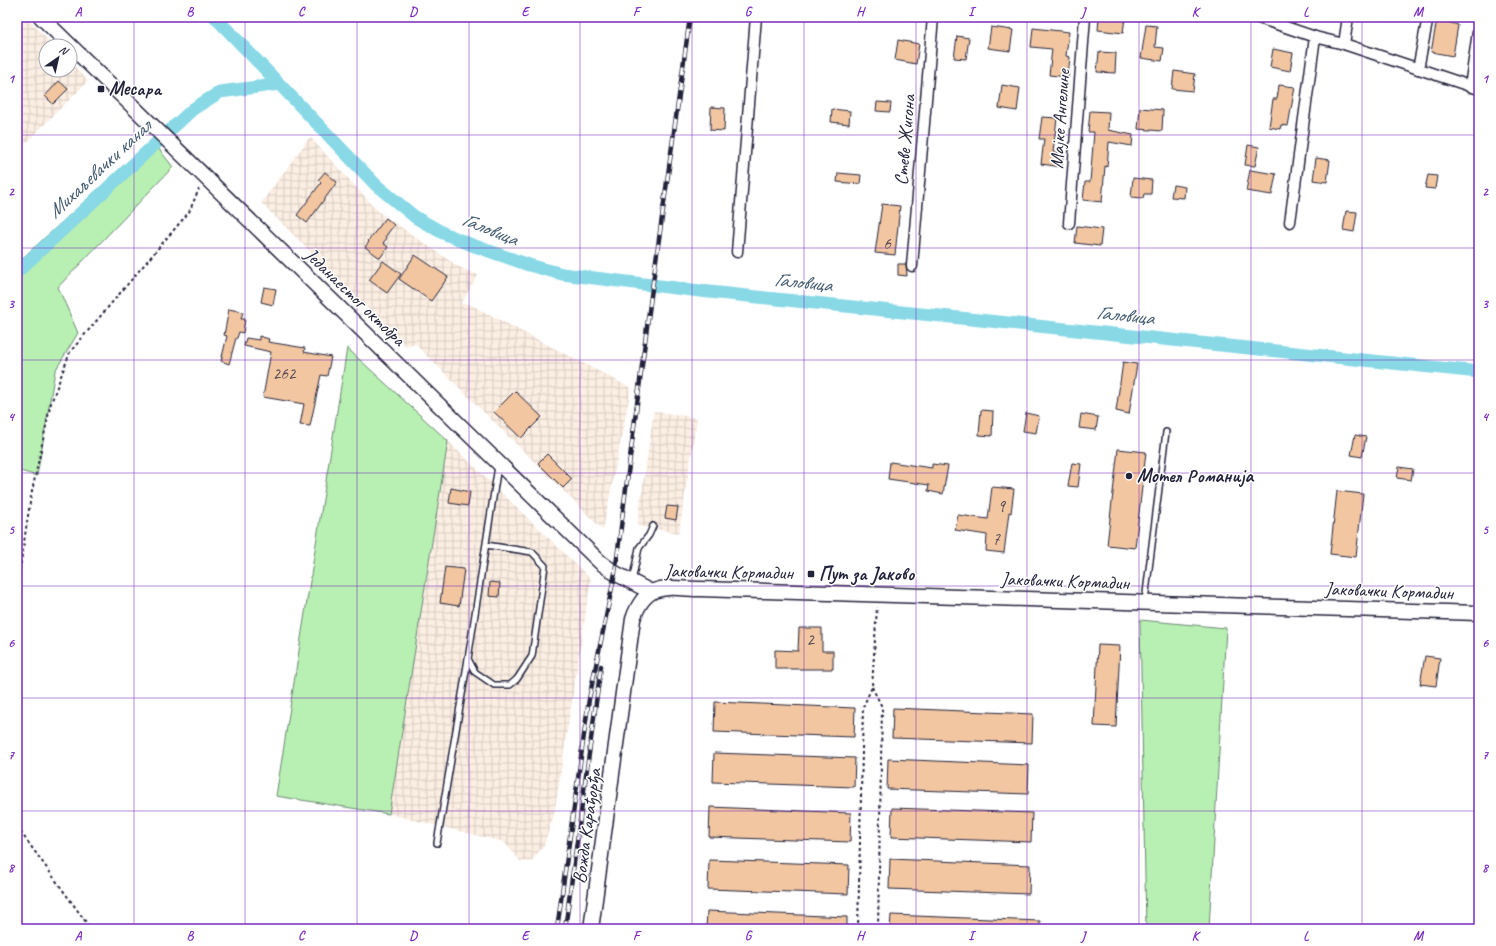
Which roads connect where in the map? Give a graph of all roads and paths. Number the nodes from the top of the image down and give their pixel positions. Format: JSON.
{"nodes":[{"id":1,"x":42,"y":17,"type":"edge"},
{"id":2,"x":756,"y":17,"type":"edge"},
{"id":3,"x":933,"y":17,"type":"edge"},
{"id":4,"x":1085,"y":17,"type":"edge"},
{"id":5,"x":1256,"y":17,"type":"edge"},
{"id":6,"x":1348,"y":17,"type":"edge"},
{"id":7,"x":1428,"y":17,"type":"edge"},
{"id":8,"x":1284,"y":22,"type":"edge"},
{"id":9,"x":1479,"y":25,"type":"edge"},
{"id":10,"x":1315,"y":37,"type":"junction"},
{"id":11,"x":1344,"y":44,"type":"junction"},
{"id":12,"x":1418,"y":69,"type":"junction"},
{"id":13,"x":1475,"y":88,"type":"edge"},
{"id":14,"x":204,"y":177,"type":"junction"},
{"id":15,"x":1290,"y":222,"type":"dead end"},
{"id":16,"x":1069,"y":223,"type":"dead end"},
{"id":17,"x":737,"y":252,"type":"dead end"},
{"id":18,"x":912,"y":266,"type":"dead end"},
{"id":19,"x":1166,"y":432,"type":"dead end"},
{"id":20,"x":498,"y":463,"type":"junction"},
{"id":21,"x":653,"y":526,"type":"dead end"},
{"id":22,"x":486,"y":545,"type":"junction"},
{"id":23,"x":632,"y":582,"type":"junction"},
{"id":24,"x":17,"y":588,"type":"edge"},
{"id":25,"x":651,"y":592,"type":"junction"},
{"id":26,"x":878,"y":594,"type":"junction"},
{"id":27,"x":1144,"y":602,"type":"junction"},
{"id":28,"x":1479,"y":614,"type":"edge"},
{"id":29,"x":468,"y":659,"type":"junction"},
{"id":30,"x":872,"y":688,"type":"junction"},
{"id":31,"x":17,"y":827,"type":"edge"},
{"id":32,"x":437,"y":843,"type":"dead end"},
{"id":33,"x":91,"y":929,"type":"edge"},
{"id":34,"x":591,"y":929,"type":"edge"},
{"id":35,"x":858,"y":929,"type":"edge"},
{"id":36,"x":878,"y":929,"type":"edge"}],
"edges":[{"from":1,"to":14,"type":"main road","name":"Једанаестог октобра"},
{"from":2,"to":17,"type":"street"},
{"from":3,"to":18,"type":"street","name":"Стеве Жигона"},
{"from":4,"to":16,"type":"street","name":"Мајке Ангелине"},
{"from":5,"to":8,"type":"street"},
{"from":6,"to":11,"type":"street"},
{"from":7,"to":12,"type":"street"},
{"from":8,"to":10,"type":"street"},
{"from":9,"to":13,"type":"street"},
{"from":10,"to":11,"type":"street"},
{"from":10,"to":15,"type":"street"},
{"from":11,"to":12,"type":"street"},
{"from":12,"to":13,"type":"street"},
{"from":14,"to":20,"type":"main road","name":"Једанаестог октобра"},
{"from":14,"to":24,"type":"path"},
{"from":19,"to":27,"type":"lane"},
{"from":20,"to":22,"type":"lane"},
{"from":20,"to":23,"type":"main road","name":"Једанаестог октобра"},
{"from":21,"to":23,"type":"lane"},
{"from":22,"to":29,"type":"lane"},
{"from":22,"to":29,"type":"lane"},
{"from":23,"to":25,"type":"main road","name":"Једанаестог октобра"},
{"from":25,"to":26,"type":"main road","name":"Јаковачки Кормадин"},
{"from":25,"to":34,"type":"main road","name":"Вожда Карађорђа"},
{"from":26,"to":27,"type":"main road","name":"Јаковачки Кормадин"},
{"from":26,"to":30,"type":"path"},
{"from":27,"to":28,"type":"main road","name":"Јаковачки Кормадин"},
{"from":29,"to":32,"type":"lane"},
{"from":30,"to":35,"type":"path"},
{"from":30,"to":36,"type":"path"},
{"from":31,"to":33,"type":"path"}]}
